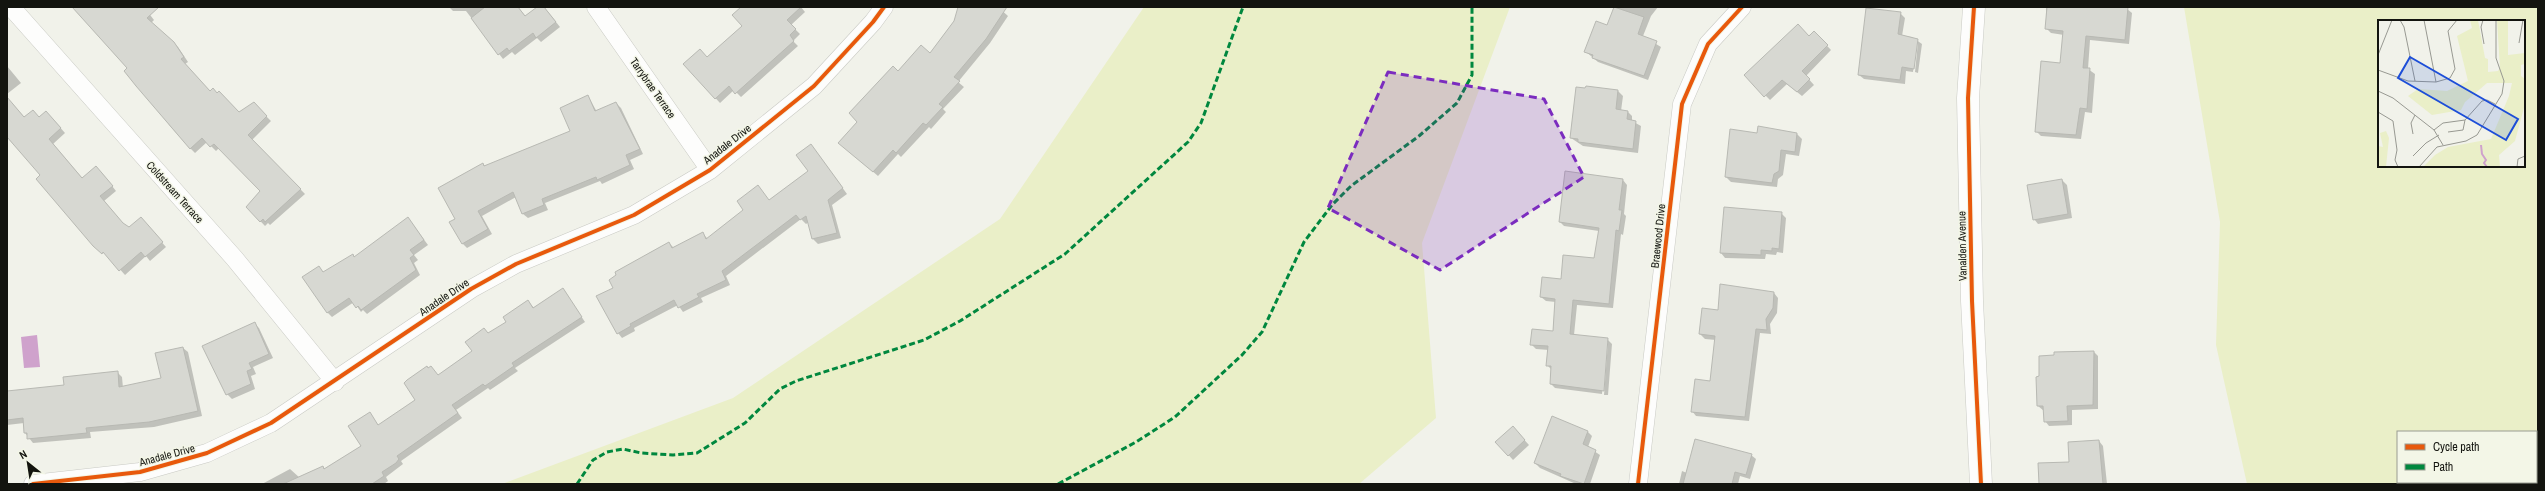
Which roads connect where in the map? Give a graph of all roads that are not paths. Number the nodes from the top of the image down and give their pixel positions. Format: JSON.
{"nodes":[{"id":1,"x":11,"y":7,"type":"edge"},
{"id":2,"x":596,"y":7,"type":"edge"},
{"id":3,"x":884,"y":7,"type":"edge"},
{"id":4,"x":1742,"y":7,"type":"edge"},
{"id":5,"x":1974,"y":7,"type":"edge"},
{"id":6,"x":710,"y":170,"type":"junction"},
{"id":7,"x":335,"y":382,"type":"junction"},
{"id":8,"x":33,"y":484,"type":"edge"},
{"id":9,"x":1638,"y":484,"type":"edge"},
{"id":10,"x":1981,"y":484,"type":"edge"}],
"edges":[{"from":1,"to":7,"type":"street","name":"Coldstream Terrace"},
{"from":2,"to":6,"type":"street","name":"Tarrybrae Terrace"},
{"from":3,"to":6,"type":"street","name":"Anadale Drive"},
{"from":4,"to":9,"type":"street","name":"Braewood Drive"},
{"from":5,"to":10,"type":"main road","name":"Vanalden Avenue"},
{"from":6,"to":7,"type":"street","name":"Anadale Drive"},
{"from":7,"to":8,"type":"street","name":"Anadale Drive"}]}
